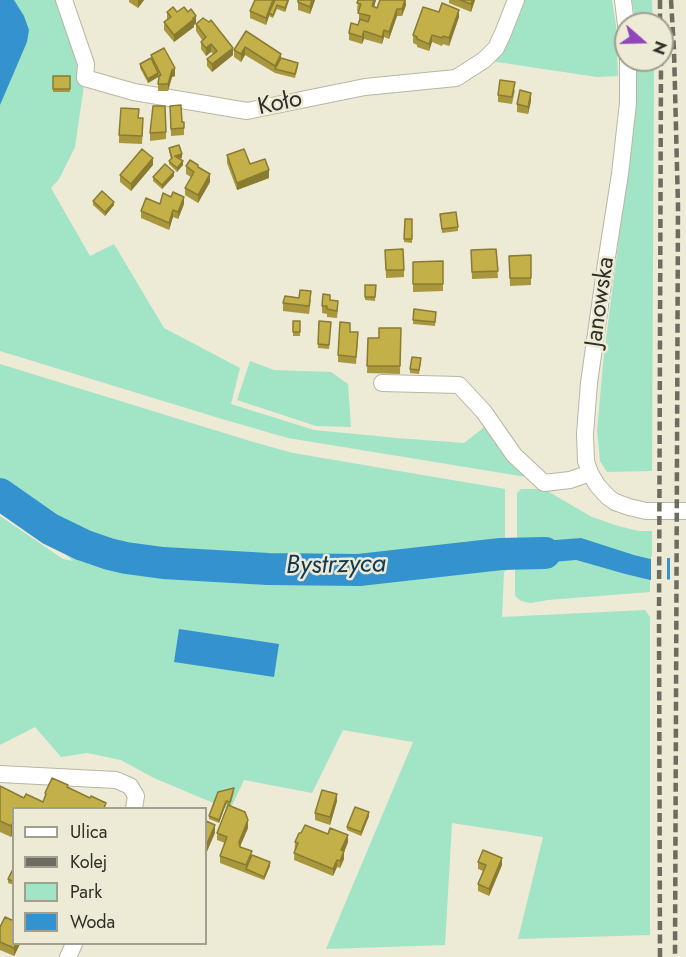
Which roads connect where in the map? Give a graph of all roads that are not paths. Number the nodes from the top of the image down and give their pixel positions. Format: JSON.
{"nodes":[{"id":1,"x":64,"y":0,"type":"edge"},
{"id":2,"x":516,"y":0,"type":"edge"},
{"id":3,"x":628,"y":72,"type":"edge"},
{"id":4,"x":382,"y":382,"type":"dead end"},
{"id":5,"x":590,"y":473,"type":"junction"},
{"id":6,"x":686,"y":512,"type":"edge"},
{"id":7,"x":0,"y":774,"type":"edge"},
{"id":8,"x":134,"y":807,"type":"edge"}],
"edges":[{"from":1,"to":2,"type":"street","name":"Koło"},
{"from":3,"to":5,"type":"street","name":"Janowska"},
{"from":4,"to":5,"type":"street"},
{"from":5,"to":6,"type":"street","name":"Janowska"},
{"from":7,"to":8,"type":"street"}]}
